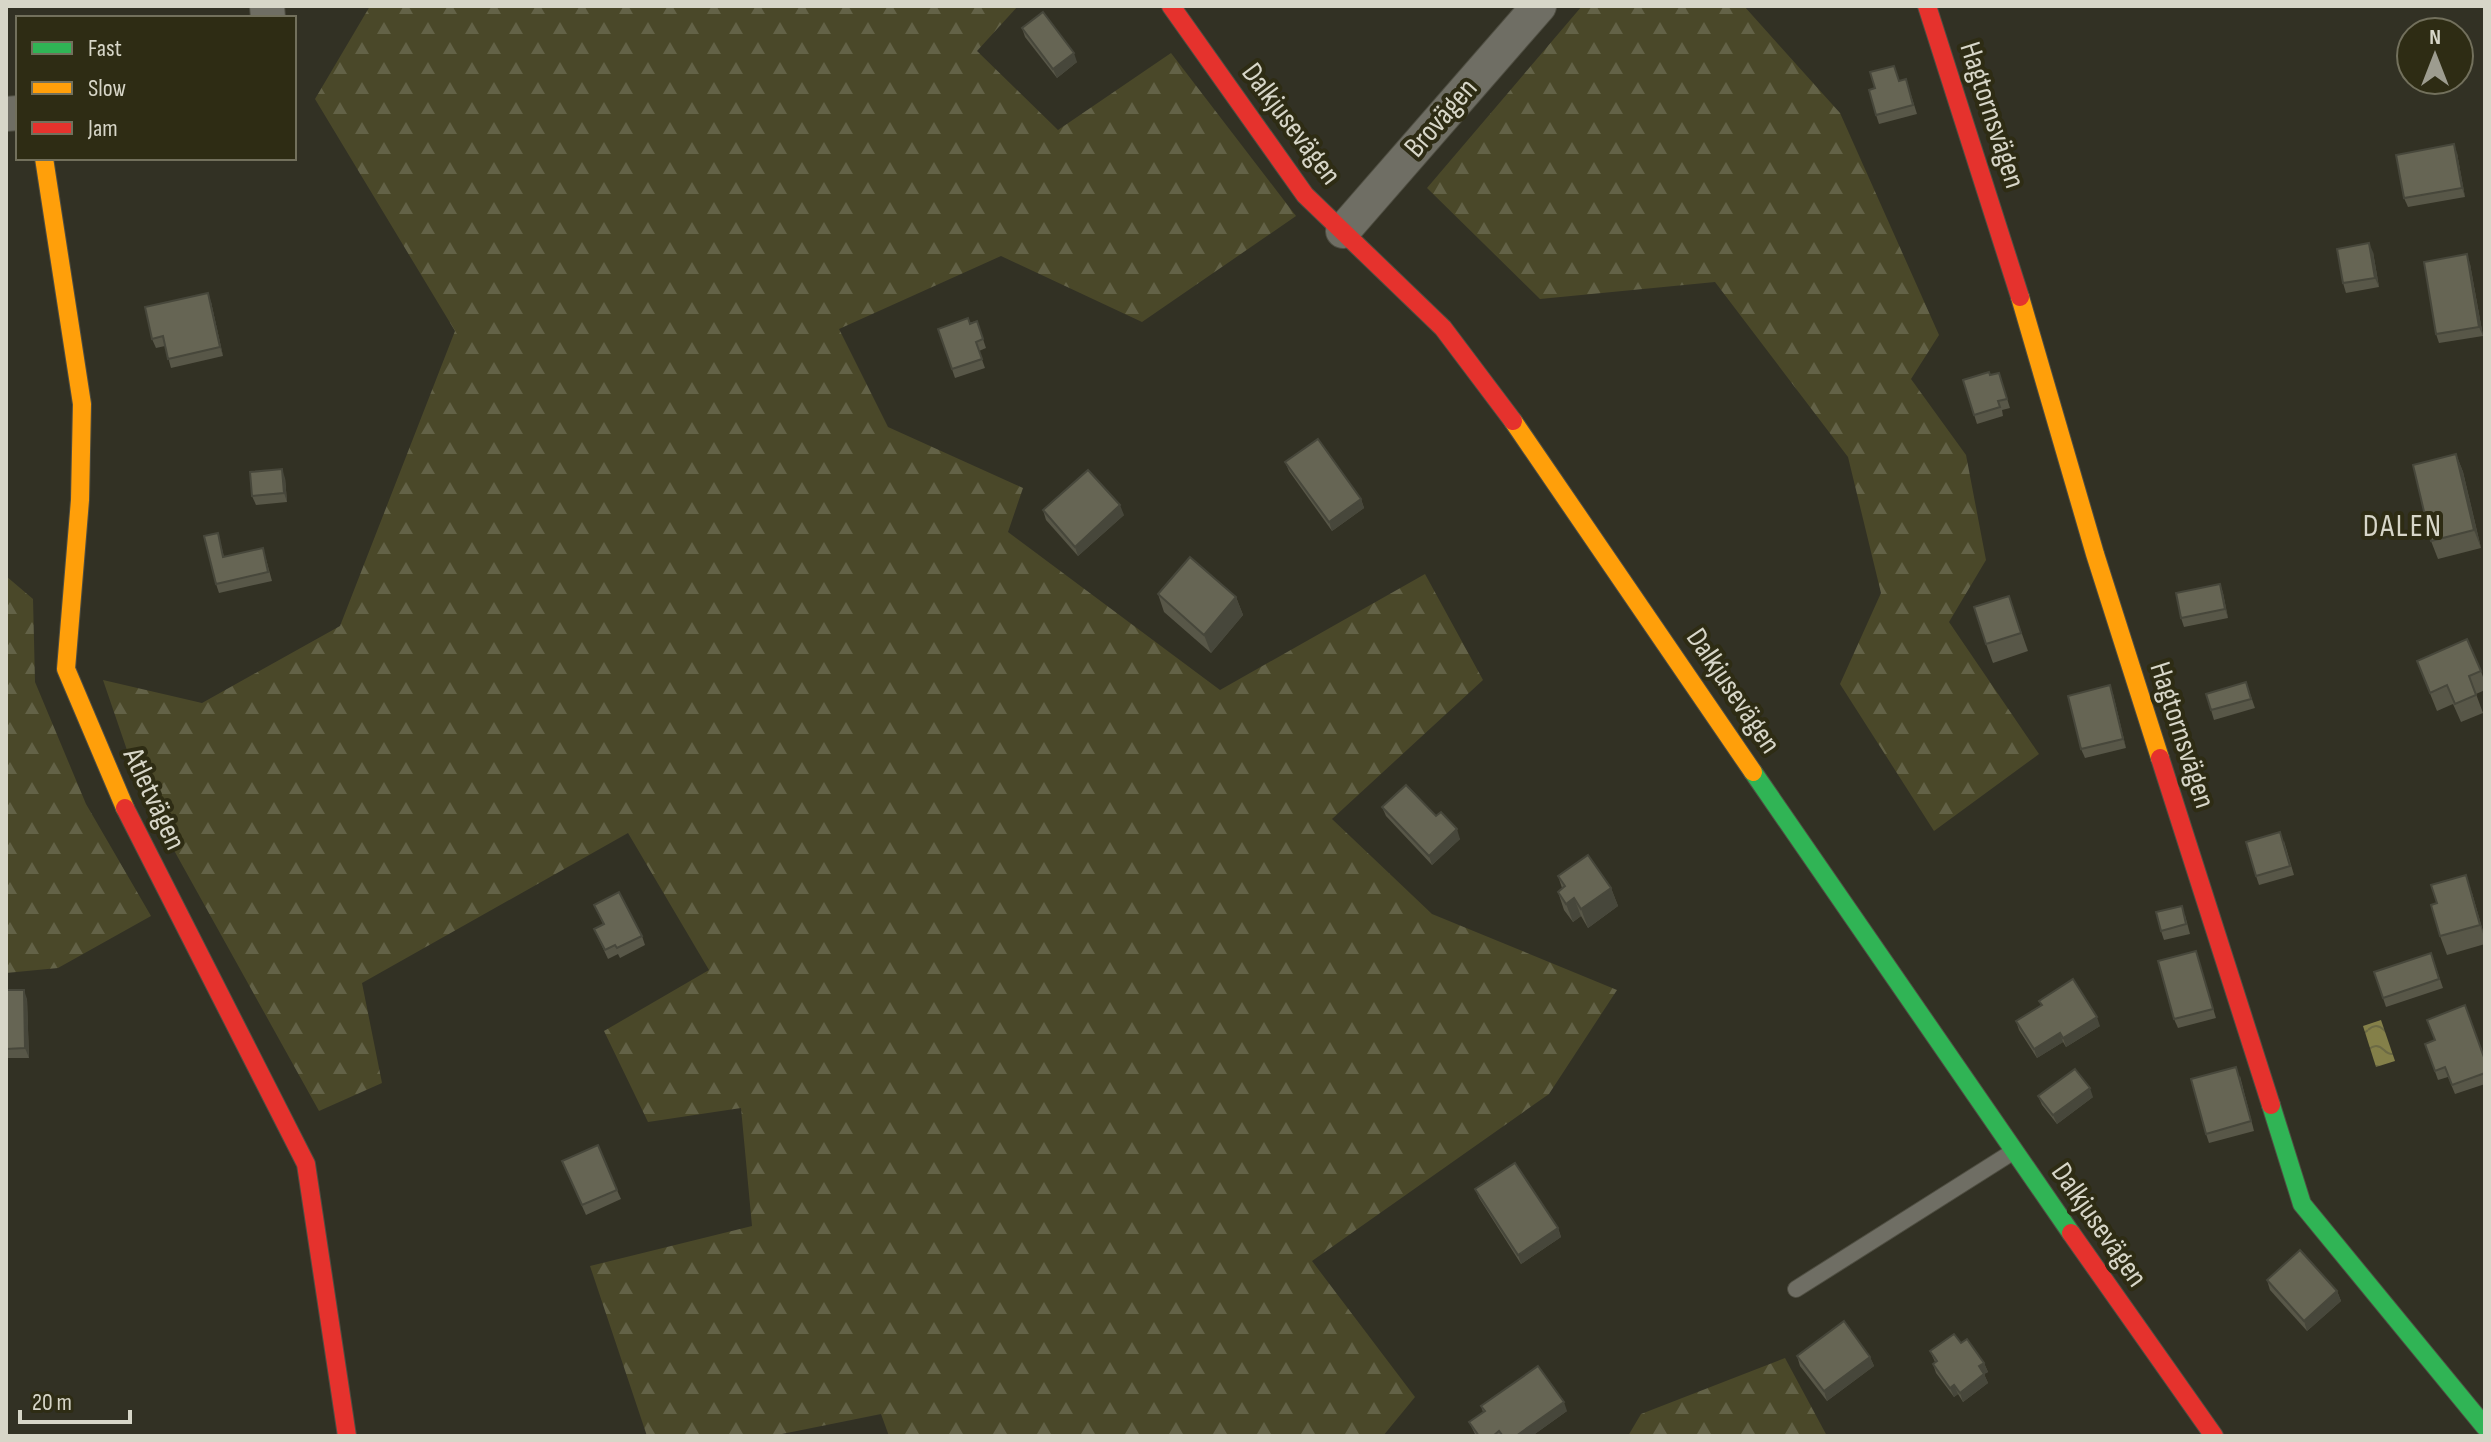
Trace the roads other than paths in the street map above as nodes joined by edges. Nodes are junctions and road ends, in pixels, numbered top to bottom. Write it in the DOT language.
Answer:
graph roads {
  1 [pos="1171,6"];
  2 [pos="1539,6"];
  3 [pos="1927,6"];
  4 [pos="44,160"];
  5 [pos="1343,231"];
  6 [pos="2013,1151"];
  7 [pos="1796,1289"];
  8 [pos="2485,1427"];
  9 [pos="347,1436"];
  10 [pos="2214,1436"];
  1 -- 5 [label="street, Dalkjusevägen"];
  2 -- 5 [label="street, Brovägen"];
  3 -- 8 [label="street, Hagtornsvägen"];
  4 -- 9 [label="street, Atletvägen"];
  5 -- 6 [label="street, Dalkjusevägen"];
  6 -- 7 [label="lane"];
  6 -- 10 [label="street, Dalkjusevägen"];
}
